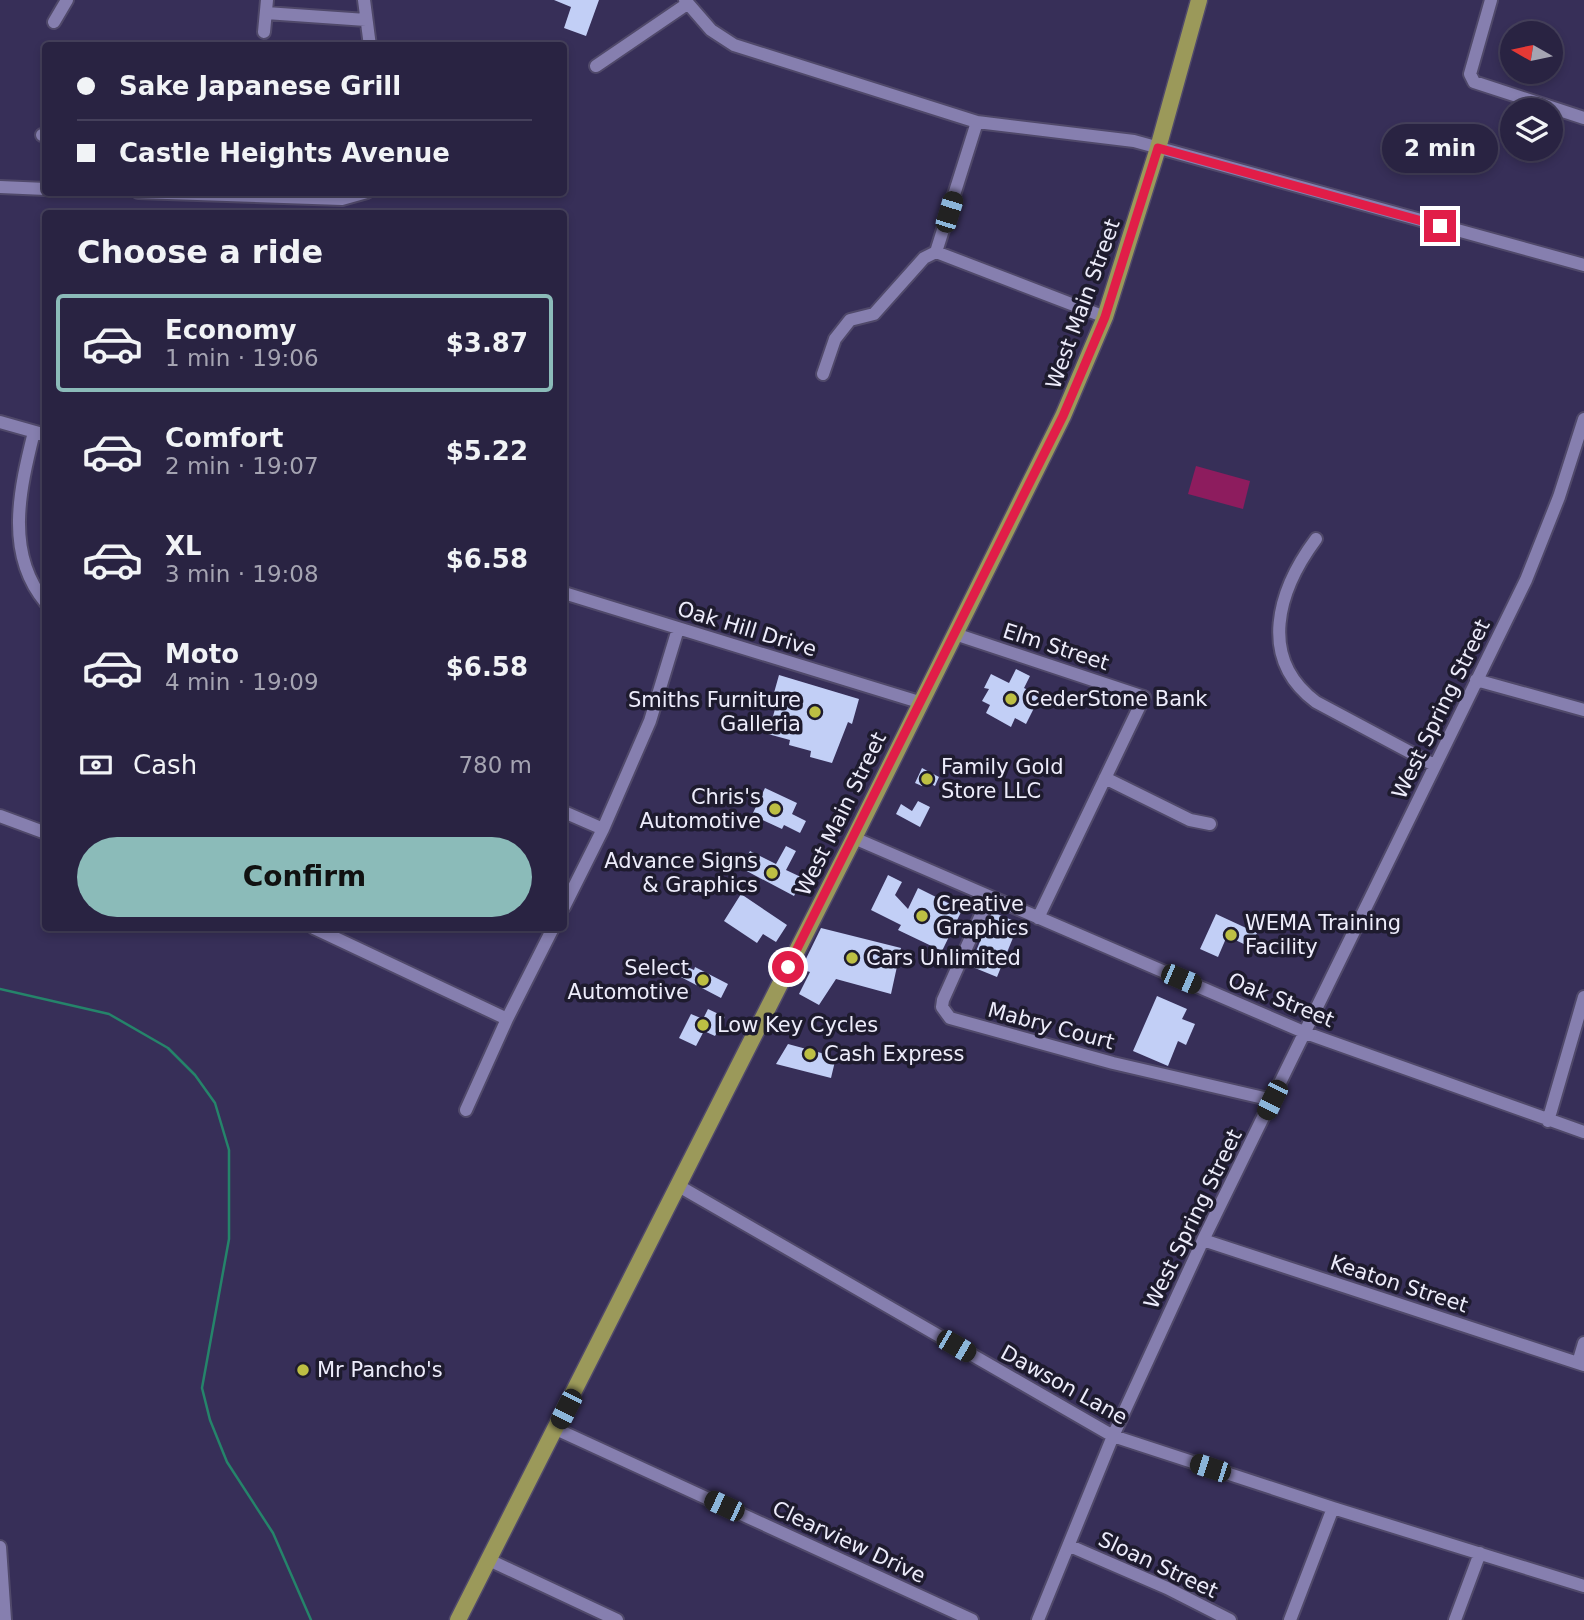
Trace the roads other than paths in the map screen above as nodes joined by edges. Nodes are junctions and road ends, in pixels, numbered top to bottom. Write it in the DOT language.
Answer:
graph roads {
  1 [pos="67,0"];
  2 [pos="364,0"];
  3 [pos="1199,0"];
  4 [pos="1491,0"];
  5 [pos="686,2"];
  6 [pos="267,6"];
  7 [pos="366,20"];
  8 [pos="54,22"];
  9 [pos="264,32"];
  10 [pos="369,42"];
  11 [pos="596,66"];
  12 [pos="1584,118"];
  13 [pos="977,122"];
  14 [pos="1158,148"];
  15 [pos="0,187"];
  16 [pos="42,189"];
  17 [pos="314,196"];
  18 [pos="353,196"];
  19 [pos="936,252"];
  20 [pos="1584,265"];
  21 [pos="1105,317"];
  22 [pos="823,374"];
  23 [pos="1584,419"];
  24 [pos="0,422"];
  25 [pos="40,433"];
  26 [pos="1315,539"];
  27 [pos="567,594"];
  28 [pos="42,597"];
  29 [pos="678,629"];
  30 [pos="955,634"];
  31 [pos="1476,680"];
  32 [pos="919,702"];
  33 [pos="1584,710"];
  34 [pos="1434,765"];
  35 [pos="1105,778"];
  36 [pos="567,813"];
  37 [pos="0,816"];
  38 [pos="1210,824"];
  39 [pos="603,829"];
  40 [pos="42,832"];
  41 [pos="854,838"];
  42 [pos="989,897"];
  43 [pos="567,901"];
  44 [pos="1038,918"];
  45 [pos="320,931"];
  46 [pos="551,931"];
  47 [pos="1584,997"];
  48 [pos="507,1019"];
  49 [pos="1306,1033"];
  50 [pos="1272,1100"];
  51 [pos="466,1110"];
  52 [pos="1548,1121"];
  53 [pos="1584,1132"];
  54 [pos="677,1185"];
  55 [pos="1203,1240"];
  56 [pos="1584,1343"];
  57 [pos="1581,1364"];
  58 [pos="556,1429"];
  59 [pos="1113,1436"];
  60 [pos="1333,1508"];
  61 [pos="1070,1546"];
  62 [pos="0,1547"];
  63 [pos="1480,1553"];
  64 [pos="489,1560"];
  65 [pos="1584,1586"];
  66 [pos="5,1620"];
  67 [pos="458,1620"];
  68 [pos="617,1620"];
  69 [pos="972,1620"];
  70 [pos="1038,1620"];
  71 [pos="1230,1620"];
  72 [pos="1290,1620"];
  73 [pos="1455,1620"];
  1 -- 8 [label="street"];
  2 -- 7 [label="street"];
  3 -- 14 [label="main road, West Main Street"];
  4 -- 12 [label="street"];
  5 -- 11 [label="street"];
  5 -- 13 [label="street"];
  6 -- 7 [label="street"];
  6 -- 9 [label="street"];
  7 -- 10 [label="street"];
  13 -- 14 [label="street"];
  13 -- 19 [label="street"];
  14 -- 20 [label="street"];
  14 -- 21 [label="main road, West Main Street"];
  15 -- 16 [label="street"];
  17 -- 18 [label="street"];
  19 -- 21 [label="street"];
  19 -- 22 [label="street"];
  21 -- 30 [label="main road, West Main Street"];
  23 -- 31 [label="street, West Spring Street"];
  24 -- 25 [label="street"];
  25 -- 28 [label="street"];
  26 -- 34 [label="street"];
  27 -- 29 [label="street, Oak Hill Drive"];
  29 -- 32 [label="street, Oak Hill Drive"];
  29 -- 39 [label="street"];
  30 -- 32 [label="main road, West Main Street"];
  30 -- 35 [label="street, Elm Street"];
  31 -- 33 [label="street"];
  31 -- 34 [label="street, West Spring Street"];
  32 -- 41 [label="main road, West Main Street"];
  34 -- 49 [label="street, West Spring Street"];
  35 -- 38 [label="street"];
  35 -- 44 [label="street"];
  36 -- 39 [label="street"];
  37 -- 40 [label="street"];
  39 -- 43 [label="street"];
  41 -- 42 [label="street, Oak Street"];
  41 -- 54 [label="main road, West Main Street"];
  42 -- 44 [label="street, Oak Street"];
  42 -- 50 [label="street, Mabry Court"];
  44 -- 49 [label="street, Oak Street"];
  45 -- 48 [label="street"];
  46 -- 48 [label="street"];
  47 -- 52 [label="street"];
  48 -- 51 [label="street"];
  49 -- 50 [label="street, West Spring Street"];
  49 -- 52 [label="street, Oak Street"];
  50 -- 55 [label="street, West Spring Street"];
  52 -- 53 [label="street, Oak Street"];
  54 -- 58 [label="main road, West Main Street"];
  54 -- 59 [label="street, Dawson Lane"];
  55 -- 57 [label="street, Keaton Street"];
  55 -- 59 [label="street, West Spring Street"];
  56 -- 57 [label="street"];
  58 -- 64 [label="main road, West Main Street"];
  58 -- 69 [label="street, Clearview Drive"];
  59 -- 60 [label="street, Dawson Lane"];
  59 -- 61 [label="street, West Spring Street"];
  60 -- 63 [label="street, Dawson Lane"];
  60 -- 72 [label="street"];
  61 -- 70 [label="street, West Spring Street"];
  61 -- 71 [label="street, Sloan Street"];
  62 -- 66 [label="street"];
  63 -- 65 [label="street, Dawson Lane"];
  63 -- 73 [label="street"];
  64 -- 67 [label="main road, West Main Street"];
  64 -- 68 [label="street"];
}
